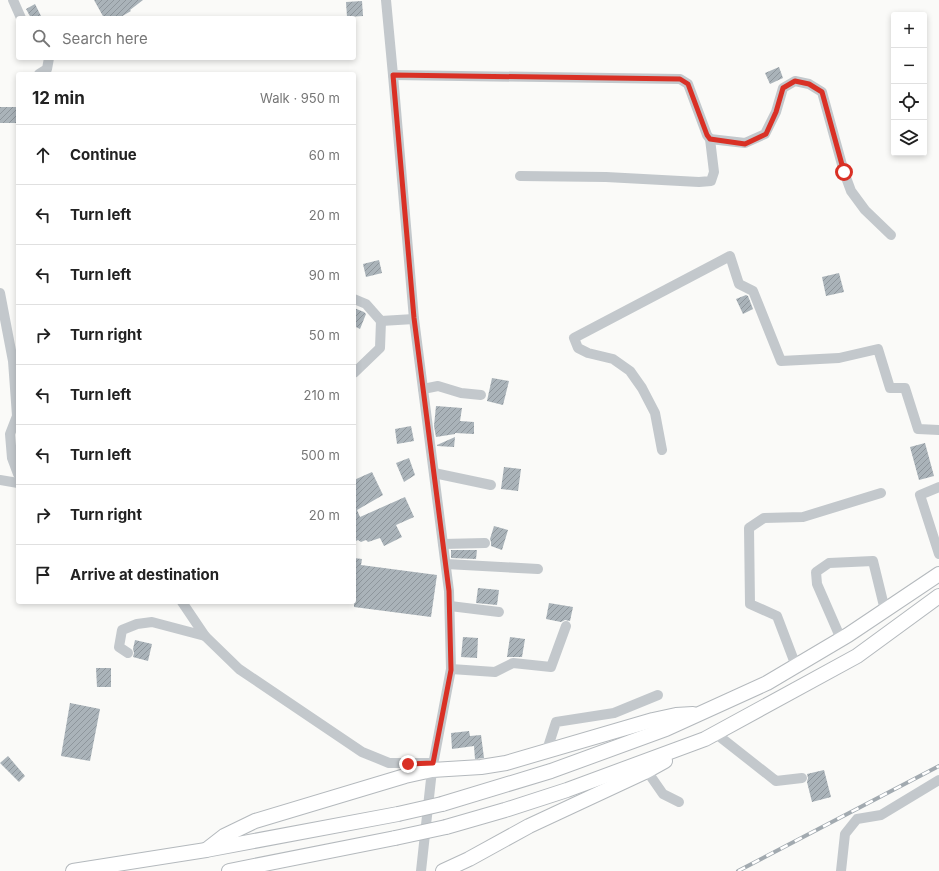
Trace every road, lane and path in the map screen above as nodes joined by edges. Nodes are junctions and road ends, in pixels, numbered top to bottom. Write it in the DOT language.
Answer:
graph roads {
  1 [pos="13,0"];
  2 [pos="386,0"];
  3 [pos="19,16"];
  4 [pos="49,60"];
  5 [pos="42,72"];
  6 [pos="393,75"];
  7 [pos="710,139"];
  8 [pos="520,176"];
  9 [pos="890,235"];
  10 [pos="0,292"];
  11 [pos="356,300"];
  12 [pos="414,318"];
  13 [pos="381,321"];
  14 [pos="356,371"];
  15 [pos="423,388"];
  16 [pos="481,395"];
  17 [pos="16,402"];
  18 [pos="16,419"];
  19 [pos="939,430"];
  20 [pos="662,450"];
  21 [pos="16,469"];
  22 [pos="434,473"];
  23 [pos="0,480"];
  24 [pos="16,483"];
  25 [pos="491,485"];
  26 [pos="939,487"];
  27 [pos="881,494"];
  28 [pos="485,543"];
  29 [pos="443,544"];
  30 [pos="939,554"];
  31 [pos="446,564"];
  32 [pos="538,569"];
  33 [pos="939,574"];
  34 [pos="939,596"];
  35 [pos="183,604"];
  36 [pos="450,606"];
  37 [pos="885,610"];
  38 [pos="499,612"];
  39 [pos="566,626"];
  40 [pos="205,636"];
  41 [pos="841,639"];
  42 [pos="128,652"];
  43 [pos="796,666"];
  44 [pos="451,670"];
  45 [pos="658,695"];
  46 [pos="699,714"];
  47 [pos="710,736"];
  48 [pos="547,750"];
  49 [pos="433,767"];
  50 [pos="647,771"];
  51 [pos="802,778"];
  52 [pos="939,780"];
  53 [pos="679,802"];
  54 [pos="206,850"];
  55 [pos="73,871"];
  56 [pos="229,871"];
  57 [pos="421,871"];
  58 [pos="443,871"];
  59 [pos="841,871"];
  1 -- 3 [label="street"];
  2 -- 6 [label="street"];
  4 -- 5 [label="street"];
  6 -- 7 [label="street"];
  6 -- 12 [label="street"];
  7 -- 8 [label="street"];
  7 -- 9 [label="street"];
  10 -- 17 [label="street"];
  11 -- 13 [label="street"];
  12 -- 13 [label="street"];
  12 -- 15 [label="street"];
  13 -- 14 [label="street"];
  15 -- 16 [label="street"];
  15 -- 22 [label="street"];
  18 -- 21 [label="street"];
  19 -- 20 [label="street"];
  22 -- 25 [label="street"];
  22 -- 29 [label="street"];
  23 -- 24 [label="street"];
  26 -- 30 [label="street"];
  27 -- 43 [label="street"];
  28 -- 29 [label="street"];
  29 -- 31 [label="street"];
  31 -- 32 [label="street"];
  31 -- 36 [label="street"];
  33 -- 37 [label="highway"];
  34 -- 47 [label="highway"];
  35 -- 40 [label="street"];
  36 -- 38 [label="street"];
  36 -- 44 [label="street"];
  37 -- 41 [label="highway"];
  37 -- 41 [label="street"];
  39 -- 44 [label="street"];
  40 -- 42 [label="street"];
  40 -- 49 [label="street"];
  41 -- 43 [label="highway"];
  43 -- 46 [label="highway"];
  44 -- 49 [label="street"];
  45 -- 48 [label="street"];
  46 -- 48 [label="highway"];
  46 -- 54 [label="highway, bridge"];
  47 -- 50 [label="highway"];
  47 -- 51 [label="street"];
  47 -- 56 [label="highway, bridge"];
  48 -- 49 [label="highway"];
  49 -- 54 [label="highway"];
  49 -- 57 [label="street"];
  50 -- 53 [label="street"];
  50 -- 58 [label="highway"];
  52 -- 59 [label="street"];
  54 -- 55 [label="highway"];
}
